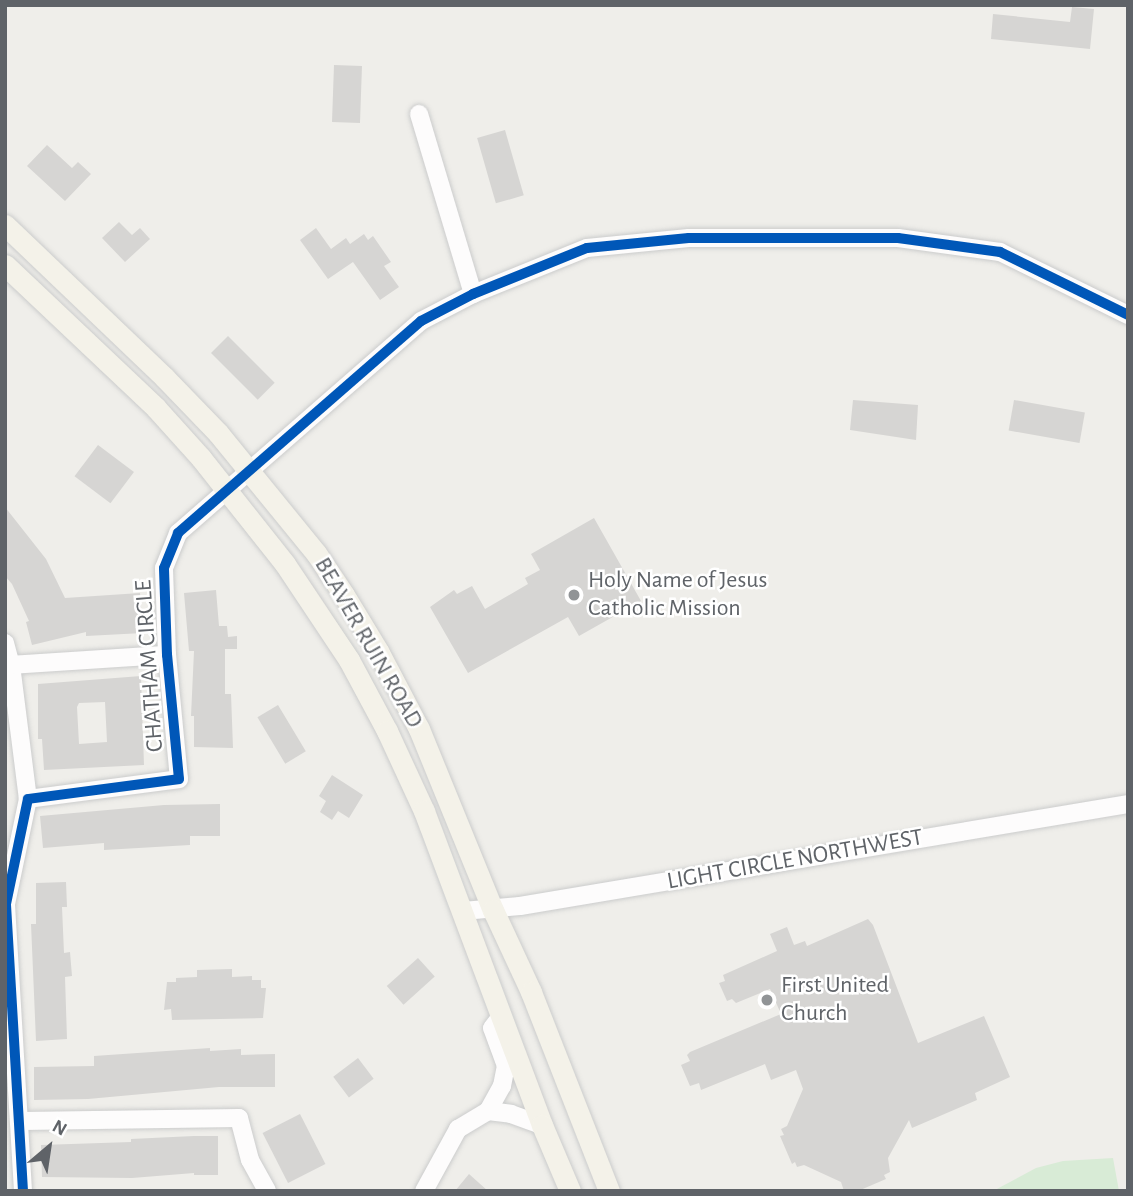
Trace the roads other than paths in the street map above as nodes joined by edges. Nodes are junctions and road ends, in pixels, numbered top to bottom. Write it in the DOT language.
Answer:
graph roads {
  1 [pos="419,114"];
  2 [pos="5,225"];
  3 [pos="5,265"];
  4 [pos="473,294"];
  5 [pos="1128,315"];
  6 [pos="251,471"];
  7 [pos="228,490"];
  8 [pos="5,643"];
  9 [pos="167,655"];
  10 [pos="11,665"];
  11 [pos="28,799"];
  12 [pos="1128,804"];
  13 [pos="494,910"];
  14 [pos="463,911"];
  15 [pos="502,1015"];
  16 [pos="488,1111"];
  17 [pos="22,1122"];
  18 [pos="542,1125"];
  19 [pos="23,1191"];
  20 [pos="267,1191"];
  21 [pos="424,1191"];
  22 [pos="570,1191"];
  23 [pos="609,1191"];
  1 -- 4 [label="street"];
  2 -- 6 [label="main road, BEAVER RUIN ROAD"];
  3 -- 7 [label="main road, BEAVER RUIN ROAD"];
  4 -- 5 [label="street"];
  4 -- 6 [label="street"];
  6 -- 7 [label="street, CHATHAM CIRCLE"];
  6 -- 13 [label="main road, BEAVER RUIN ROAD"];
  7 -- 9 [label="street, CHATHAM CIRCLE"];
  7 -- 14 [label="main road, BEAVER RUIN ROAD"];
  8 -- 10 [label="street"];
  9 -- 10 [label="street, CHATHAM CIRCLE"];
  9 -- 11 [label="street, CHATHAM CIRCLE"];
  10 -- 11 [label="street"];
  11 -- 17 [label="street"];
  12 -- 13 [label="street, LIGHT CIRCLE NORTHWEST"];
  13 -- 14 [label="street, LIGHT CIRCLE NORTHWEST"];
  13 -- 23 [label="main road, BEAVER RUIN ROAD"];
  14 -- 15 [label="main road, BEAVER RUIN ROAD"];
  15 -- 16 [label="street"];
  15 -- 18 [label="main road, BEAVER RUIN ROAD"];
  16 -- 18 [label="street"];
  16 -- 21 [label="street"];
  17 -- 19 [label="street"];
  17 -- 20 [label="street"];
  18 -- 22 [label="main road, BEAVER RUIN ROAD"];
}
